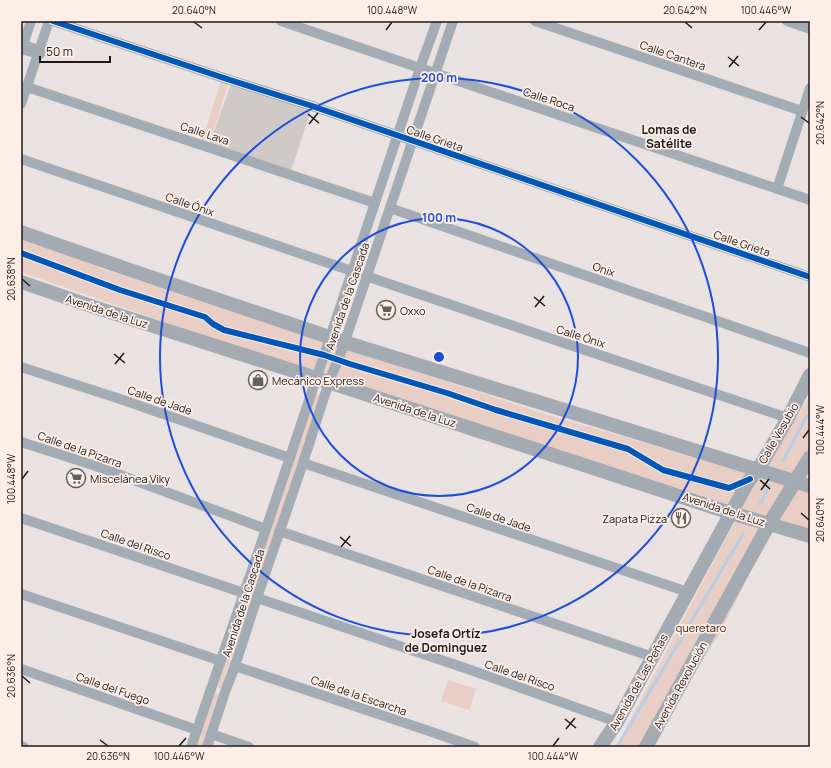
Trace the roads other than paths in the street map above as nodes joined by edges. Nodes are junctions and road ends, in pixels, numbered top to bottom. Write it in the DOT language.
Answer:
graph roads {
  1 [pos="31,21"];
  2 [pos="50,21"];
  3 [pos="53,21"];
  4 [pos="281,21"];
  5 [pos="436,21"];
  6 [pos="453,21"];
  7 [pos="536,21"];
  8 [pos="787,21"];
  9 [pos="810,29"];
  10 [pos="22,49"];
  11 [pos="39,52"];
  12 [pos="420,68"];
  13 [pos="435,74"];
  14 [pos="27,86"];
  15 [pos="810,88"];
  16 [pos="21,104"];
  17 [pos="802,111"];
  18 [pos="397,136"];
  19 [pos="412,141"];
  20 [pos="21,159"];
  21 [pos="777,189"];
  22 [pos="810,200"];
  23 [pos="375,203"];
  24 [pos="390,208"];
  25 [pos="21,232"];
  26 [pos="352,271"];
  27 [pos="366,276"];
  28 [pos="810,277"];
  29 [pos="21,282"];
  30 [pos="329,340"];
  31 [pos="342,350"];
  32 [pos="810,353"];
  33 [pos="21,367"];
  34 [pos="810,375"];
  35 [pos="323,380"];
  36 [pos="788,418"];
  37 [pos="21,442"];
  38 [pos="810,457"];
  39 [pos="290,458"];
  40 [pos="303,463"];
  41 [pos="757,470"];
  42 [pos="793,485"];
  43 [pos="810,486"];
  44 [pos="733,508"];
  45 [pos="21,518"];
  46 [pos="772,519"];
  47 [pos="266,529"];
  48 [pos="279,532"];
  49 [pos="810,536"];
  50 [pos="688,592"];
  51 [pos="244,593"];
  52 [pos="21,594"];
  53 [pos="257,598"];
  54 [pos="653,657"];
  55 [pos="221,661"];
  56 [pos="235,666"];
  57 [pos="21,669"];
  58 [pos="212,688"];
  59 [pos="225,692"];
  60 [pos="616,722"];
  61 [pos="197,730"];
  62 [pos="211,734"];
  63 [pos="21,746"];
  64 [pos="24,747"];
  65 [pos="191,747"];
  66 [pos="207,747"];
  67 [pos="249,747"];
  68 [pos="474,747"];
  69 [pos="600,747"];
  70 [pos="646,747"];
  1 -- 10 [label="street"];
  2 -- 11 [label="street"];
  3 -- 18 [label="street, Calle Grieta"];
  4 -- 12 [label="street, Calle Roca"];
  5 -- 12 [label="street, Avenida de la Cascada"];
  6 -- 13 [label="street, Avenida de la Cascada"];
  7 -- 17 [label="street, Calle Cantera"];
  8 -- 9 [label="street"];
  10 -- 11 [label="main road"];
  11 -- 14 [label="street"];
  12 -- 13 [label="street, Calle Roca"];
  12 -- 18 [label="street, Avenida de la Cascada"];
  13 -- 19 [label="street, Avenida de la Cascada"];
  13 -- 21 [label="street, Calle Roca"];
  14 -- 16 [label="street"];
  14 -- 23 [label="street, Calle Lava"];
  15 -- 17 [label="street"];
  17 -- 21 [label="street"];
  18 -- 19 [label="street, Calle Grieta"];
  18 -- 23 [label="street, Avenida de la Cascada"];
  19 -- 24 [label="street, Avenida de la Cascada"];
  19 -- 28 [label="street, Calle Grieta"];
  20 -- 26 [label="street, Calle Ónix"];
  21 -- 22 [label="street, Calle Roca"];
  23 -- 26 [label="street, Avenida de la Cascada"];
  24 -- 27 [label="street, Avenida de la Cascada"];
  24 -- 32 [label="street, Onix"];
  25 -- 30 [label="main road"];
  26 -- 30 [label="street, Avenida de la Cascada"];
  27 -- 31 [label="street, Avenida de la Cascada"];
  27 -- 36 [label="street, Calle Ónix"];
  29 -- 35 [label="main road, Avenida de la Luz"];
  30 -- 31 [label="main road"];
  30 -- 35 [label="street, Avenida de la Cascada"];
  31 -- 35 [label="street, Avenida de la Cascada"];
  31 -- 41 [label="main road"];
  33 -- 39 [label="street, Calle de Jade"];
  34 -- 36 [label="main road, Calle Vesubio"];
  35 -- 39 [label="street, Avenida de la Cascada"];
  35 -- 40 [label="street, Avenida de la Cascada"];
  35 -- 44 [label="main road, Avenida de la Luz"];
  36 -- 41 [label="main road, Calle Vesubio"];
  37 -- 47 [label="street, Calle de la Pizarra"];
  38 -- 42 [label="main road, Avenida Revolución"];
  39 -- 47 [label="street, Avenida de la Cascada"];
  40 -- 48 [label="street, Avenida de la Cascada"];
  40 -- 50 [label="street, Calle de Jade"];
  41 -- 42 [label="main road"];
  41 -- 44 [label="main road, Avenida de Las Peñas"];
  42 -- 43 [label="main road"];
  42 -- 46 [label="main road, Avenida Revolución"];
  44 -- 46 [label="main road, Avenida de la Luz"];
  44 -- 50 [label="main road, Avenida de Las Peñas"];
  45 -- 51 [label="street, Calle del Risco"];
  46 -- 49 [label="main road, Avenida de la Luz"];
  46 -- 70 [label="main road, Avenida Revolución"];
  47 -- 51 [label="street, Avenida de la Cascada"];
  48 -- 53 [label="street, Avenida de la Cascada"];
  48 -- 54 [label="street, Calle de la Pizarra"];
  50 -- 54 [label="main road, Avenida de Las Peñas"];
  51 -- 55 [label="street, Avenida de la Cascada"];
  52 -- 55 [label="street"];
  53 -- 56 [label="street, Avenida de la Cascada"];
  53 -- 60 [label="street, Calle del Risco"];
  54 -- 60 [label="main road, Avenida de Las Peñas"];
  55 -- 58 [label="street, Avenida de la Cascada"];
  56 -- 59 [label="street, Avenida de la Cascada"];
  56 -- 68 [label="street, Calle de la Escarcha"];
  57 -- 61 [label="street, Calle del Fuego"];
  58 -- 59 [label="street"];
  58 -- 61 [label="street, Avenida de la Cascada"];
  59 -- 62 [label="street, Avenida de la Cascada"];
  60 -- 69 [label="main road, Avenida de Las Peñas"];
  61 -- 65 [label="street, Avenida de la Cascada"];
  62 -- 66 [label="street, Avenida de la Cascada"];
  62 -- 67 [label="street"];
  63 -- 64 [label="street"];
}
